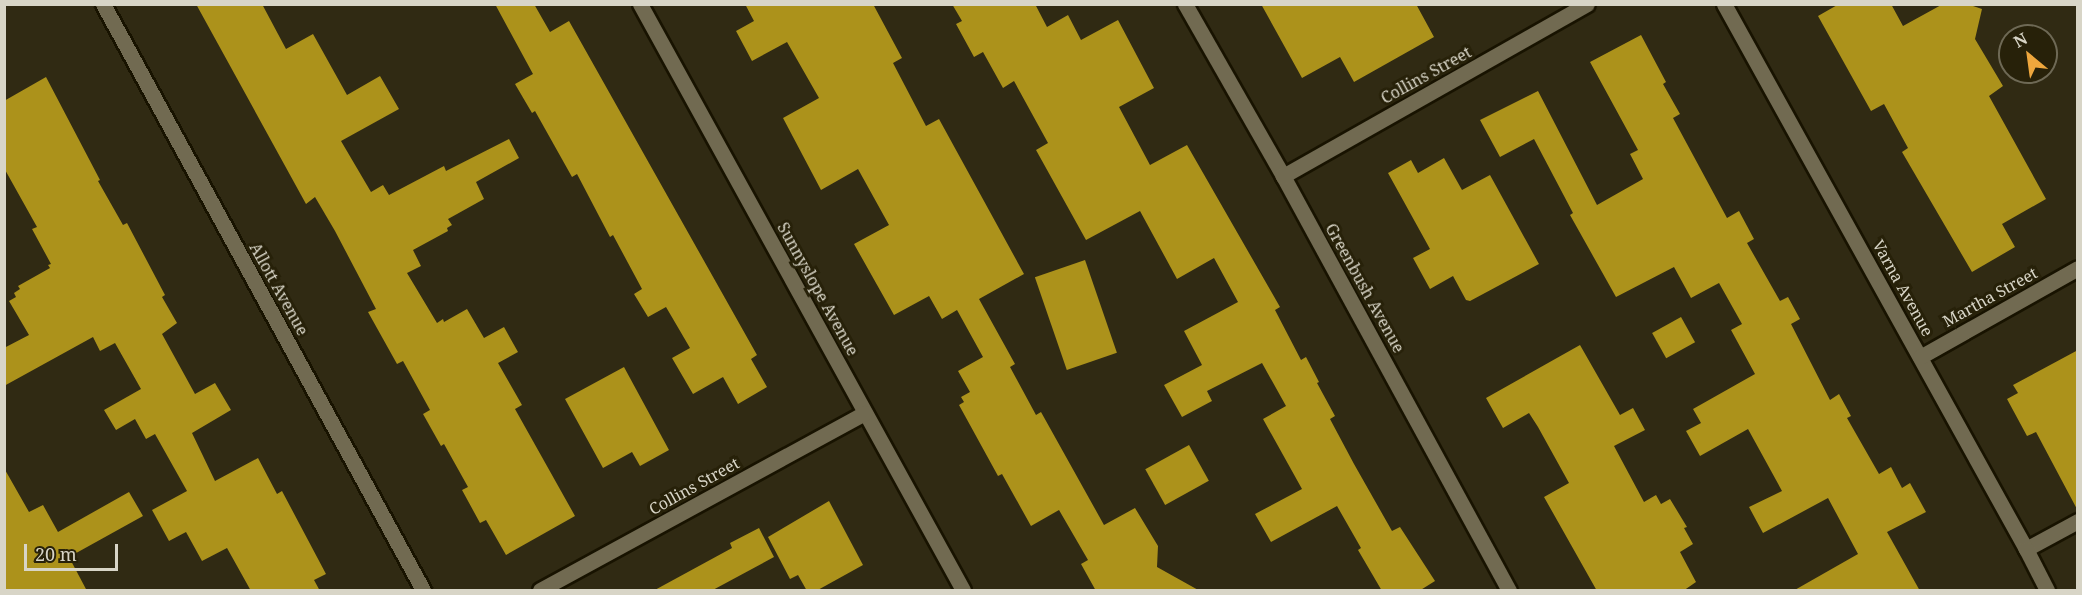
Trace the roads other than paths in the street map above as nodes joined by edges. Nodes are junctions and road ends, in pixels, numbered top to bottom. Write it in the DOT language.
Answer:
graph roads {
  1 [pos="103,4"];
  2 [pos="640,4"];
  3 [pos="1185,4"];
  4 [pos="1587,4"];
  5 [pos="1724,4"];
  6 [pos="1283,176"];
  7 [pos="2078,268"];
  8 [pos="1920,357"];
  9 [pos="866,413"];
  10 [pos="2078,521"];
  11 [pos="2026,549"];
  12 [pos="423,591"];
  13 [pos="540,591"];
  14 [pos="963,591"];
  15 [pos="1509,591"];
  16 [pos="2047,591"];
  1 -- 12 [label="street, Allott Avenue"];
  2 -- 9 [label="street, Sunnyslope Avenue"];
  3 -- 6 [label="street, Greenbush Avenue"];
  4 -- 6 [label="street, Collins Street"];
  5 -- 8 [label="street, Varna Avenue"];
  6 -- 15 [label="street, Greenbush Avenue"];
  7 -- 8 [label="street, Martha Street"];
  8 -- 11 [label="street, Varna Avenue"];
  9 -- 13 [label="street, Collins Street"];
  9 -- 14 [label="street, Sunnyslope Avenue"];
  10 -- 11 [label="street"];
  11 -- 16 [label="street, Varna Avenue"];
}
